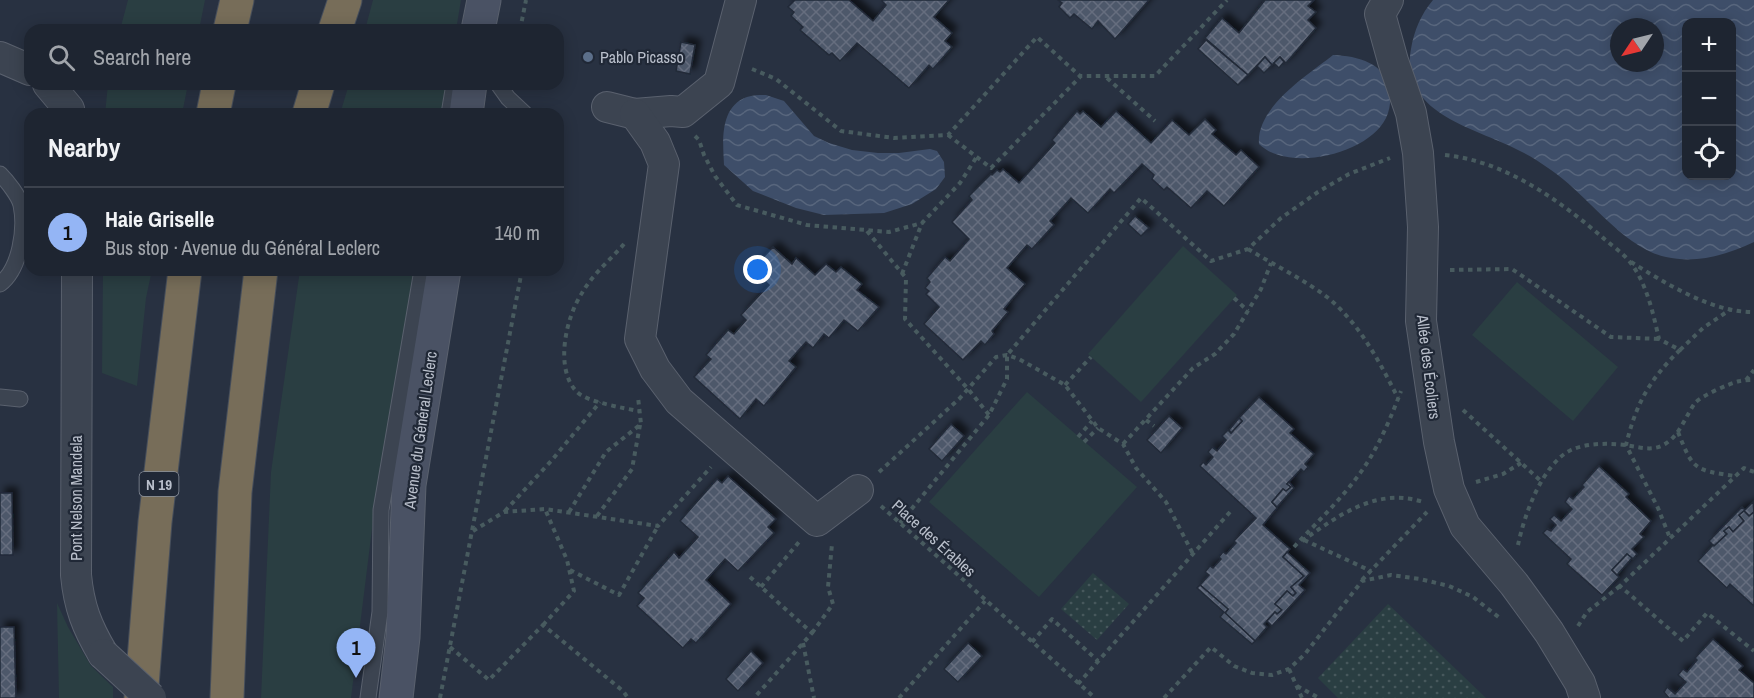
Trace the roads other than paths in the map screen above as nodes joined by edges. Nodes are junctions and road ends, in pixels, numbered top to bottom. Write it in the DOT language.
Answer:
graph roads {
  1 [pos="237,0"];
  2 [pos="324,0"];
  3 [pos="345,0"];
  4 [pos="741,0"];
  5 [pos="1388,0"];
  6 [pos="231,24"];
  7 [pos="318,24"];
  8 [pos="337,24"];
  9 [pos="0,57"];
  10 [pos="24,67"];
  11 [pos="53,90"];
  12 [pos="218,90"];
  13 [pos="303,90"];
  14 [pos="316,90"];
  15 [pos="453,90"];
  16 [pos="469,90"];
  17 [pos="502,90"];
  18 [pos="68,108"];
  19 [pos="214,108"];
  20 [pos="298,108"];
  21 [pos="311,108"];
  22 [pos="450,108"];
  23 [pos="467,108"];
  24 [pos="519,108"];
  25 [pos="0,174"];
  26 [pos="77,276"];
  27 [pos="184,276"];
  28 [pos="260,276"];
  29 [pos="421,276"];
  30 [pos="443,276"];
  31 [pos="0,284"];
  32 [pos="0,397"];
  33 [pos="20,399"];
  34 [pos="858,490"];
  35 [pos="141,698"];
  36 [pos="151,698"];
  37 [pos="227,698"];
  38 [pos="368,698"];
  39 [pos="396,698"];
  40 [pos="1586,698"];
  1 -- 6 [label="highway"];
  2 -- 7 [label="highway"];
  3 -- 8 [label="highway"];
  4 -- 34 [label="street"];
  5 -- 40 [label="street, Allée des Écoliers"];
  9 -- 10 [label="street"];
  11 -- 18 [label="street"];
  12 -- 19 [label="highway"];
  13 -- 20 [label="highway"];
  14 -- 21 [label="highway"];
  15 -- 22 [label="lane"];
  16 -- 23 [label="street"];
  17 -- 24 [label="lane"];
  25 -- 31 [label="lane"];
  26 -- 36 [label="street, Pont Nelson Mandela, bridge"];
  27 -- 35 [label="highway, N 19"];
  28 -- 37 [label="highway"];
  29 -- 38 [label="lane"];
  30 -- 39 [label="street, Avenue du Général Leclerc"];
  32 -- 33 [label="lane"];
}
